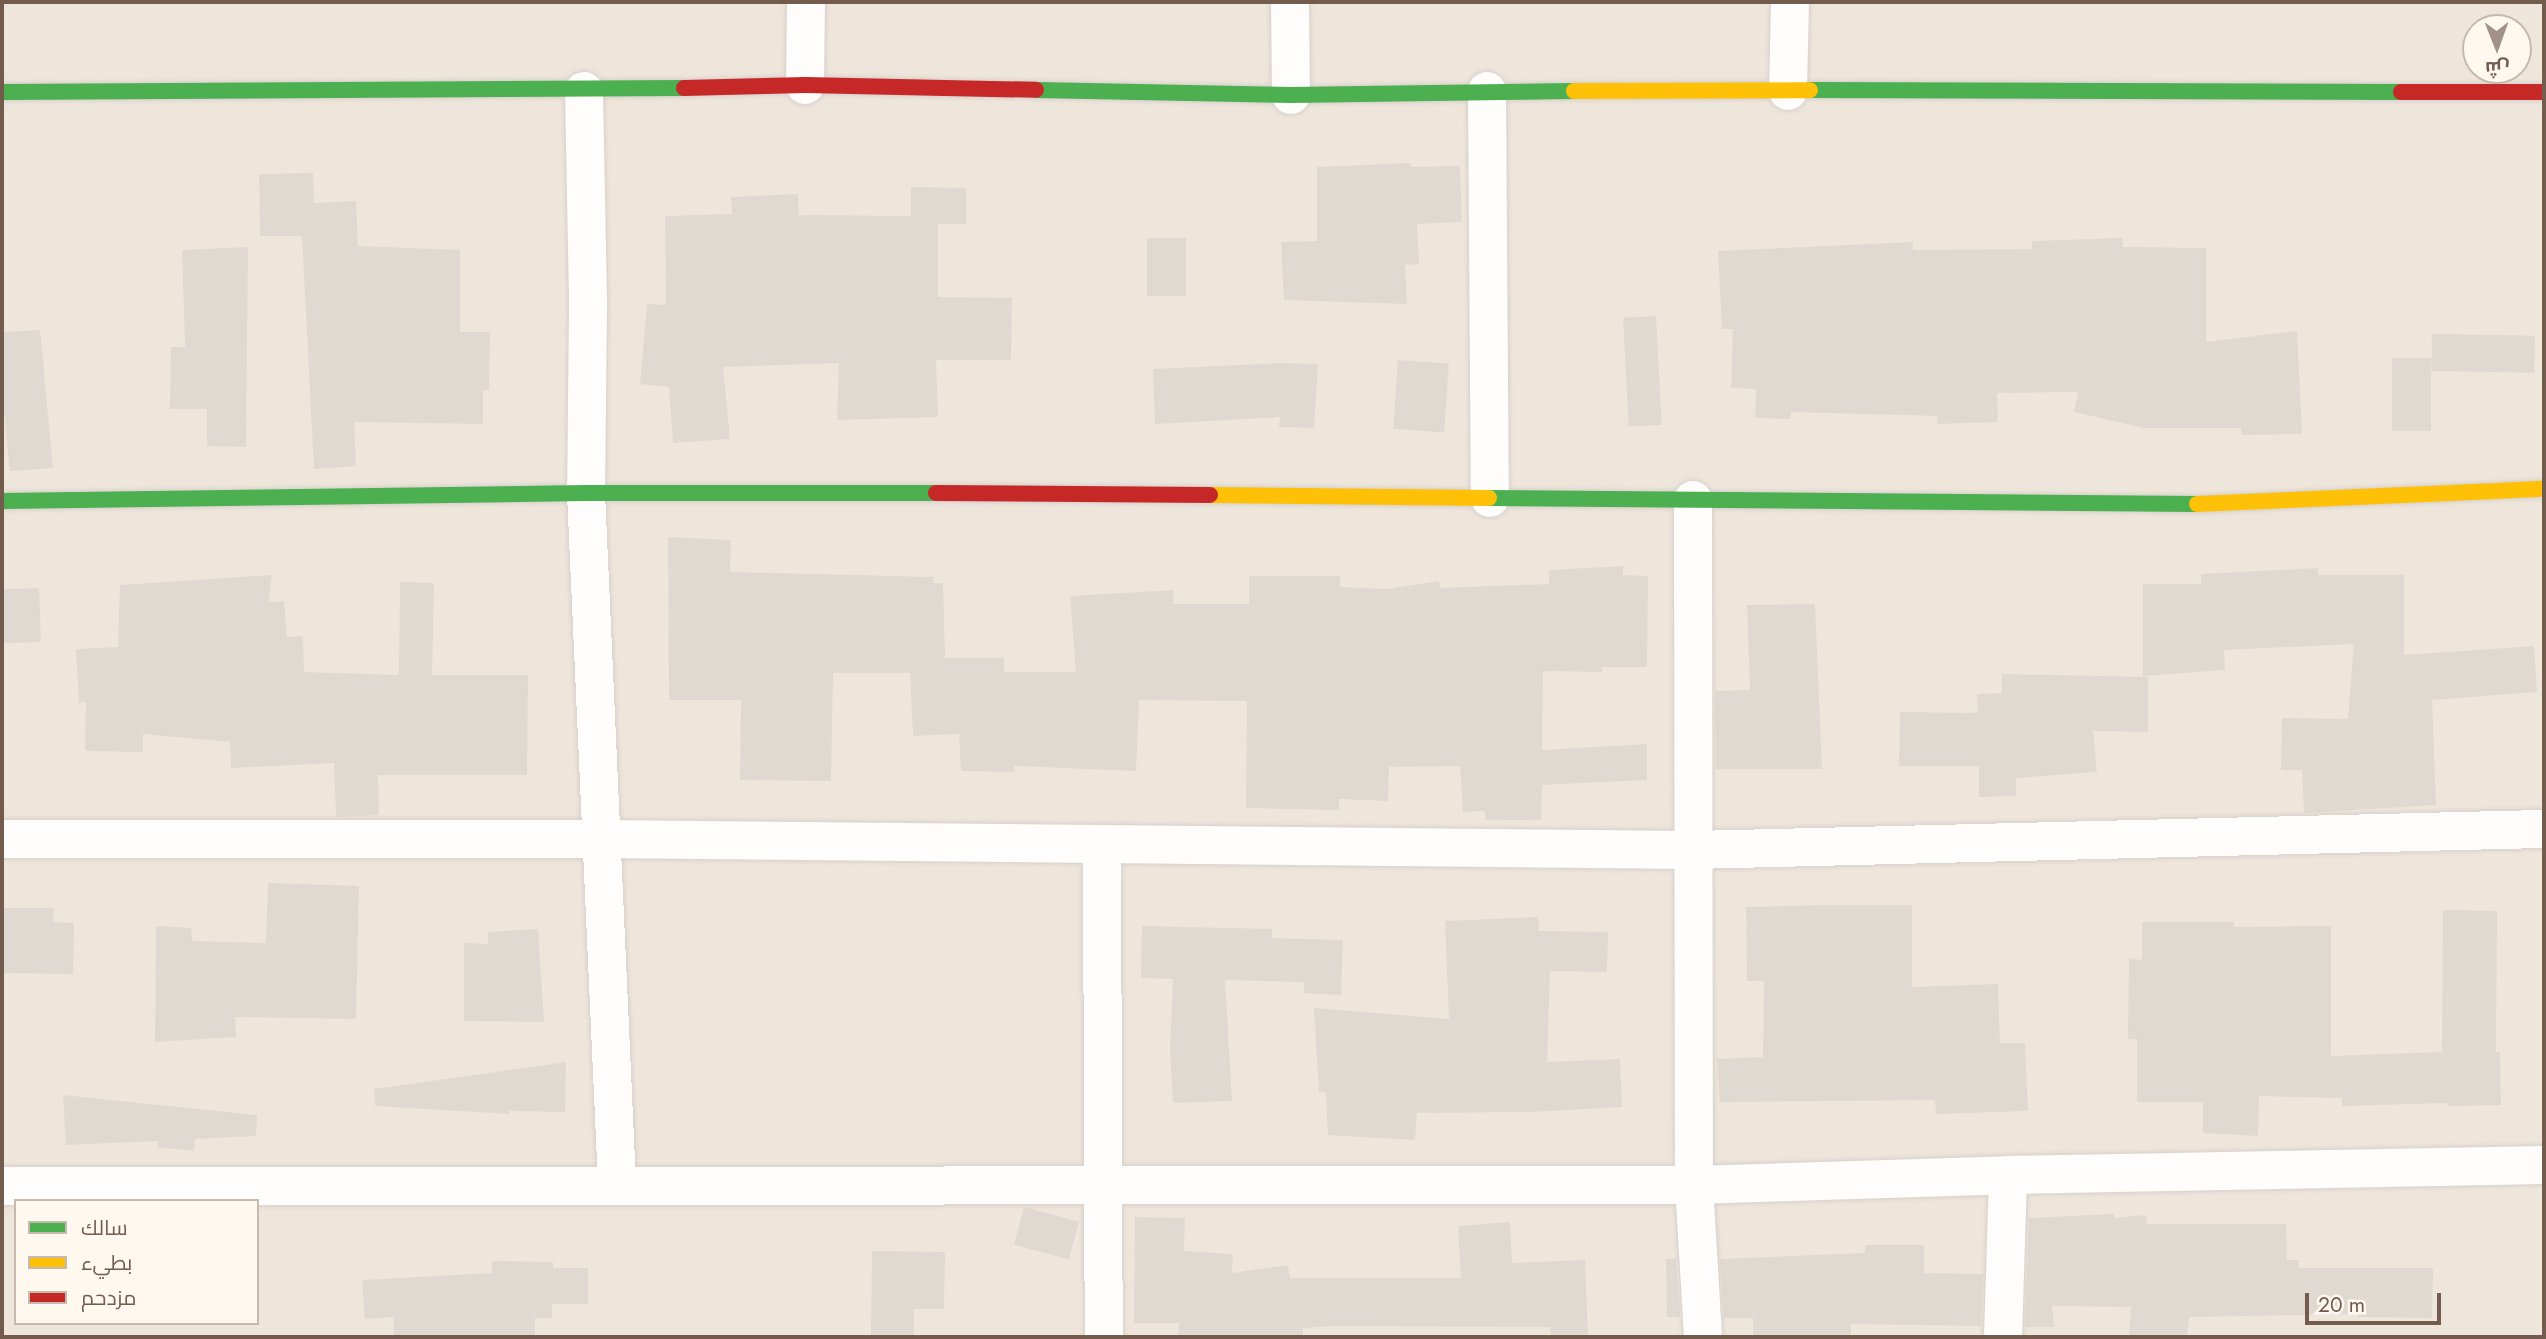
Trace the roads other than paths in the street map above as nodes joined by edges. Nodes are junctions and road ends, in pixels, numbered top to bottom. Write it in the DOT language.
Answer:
graph roads {
  1 [pos="806,2"];
  2 [pos="1290,2"];
  3 [pos="1790,2"];
  4 [pos="805,85"];
  5 [pos="584,90"];
  6 [pos="1487,91"];
  7 [pos="1788,91"];
  8 [pos="2,92"];
  9 [pos="2544,92"];
  10 [pos="1291,95"];
  11 [pos="2544,489"];
  12 [pos="586,493"];
  13 [pos="1490,498"];
  14 [pos="1693,500"];
  15 [pos="2,501"];
  16 [pos="2544,829"];
  17 [pos="2,839"];
  18 [pos="601,839"];
  19 [pos="1102,846"];
  20 [pos="1693,850"];
  21 [pos="2544,1165"];
  22 [pos="2008,1175"];
  23 [pos="617,1184"];
  24 [pos="1103,1184"];
  25 [pos="1694,1185"];
  26 [pos="2,1186"];
  27 [pos="1104,1337"];
  28 [pos="1703,1337"];
  29 [pos="2003,1337"];
  1 -- 4 [label="street"];
  2 -- 10 [label="street"];
  3 -- 7 [label="street"];
  4 -- 5 [label="street"];
  4 -- 10 [label="street"];
  5 -- 8 [label="street"];
  5 -- 12 [label="street"];
  6 -- 7 [label="street"];
  6 -- 10 [label="street"];
  6 -- 13 [label="street"];
  7 -- 9 [label="street"];
  11 -- 14 [label="street"];
  12 -- 13 [label="street"];
  12 -- 15 [label="street"];
  12 -- 18 [label="street"];
  13 -- 14 [label="street"];
  14 -- 20 [label="street"];
  16 -- 20 [label="street"];
  17 -- 18 [label="street"];
  18 -- 19 [label="street"];
  18 -- 23 [label="street"];
  19 -- 20 [label="street"];
  19 -- 24 [label="street"];
  20 -- 25 [label="street"];
  21 -- 22 [label="street"];
  22 -- 25 [label="street"];
  22 -- 29 [label="street"];
  23 -- 24 [label="street"];
  23 -- 26 [label="street"];
  24 -- 25 [label="street"];
  24 -- 27 [label="street"];
  25 -- 28 [label="street"];
}
